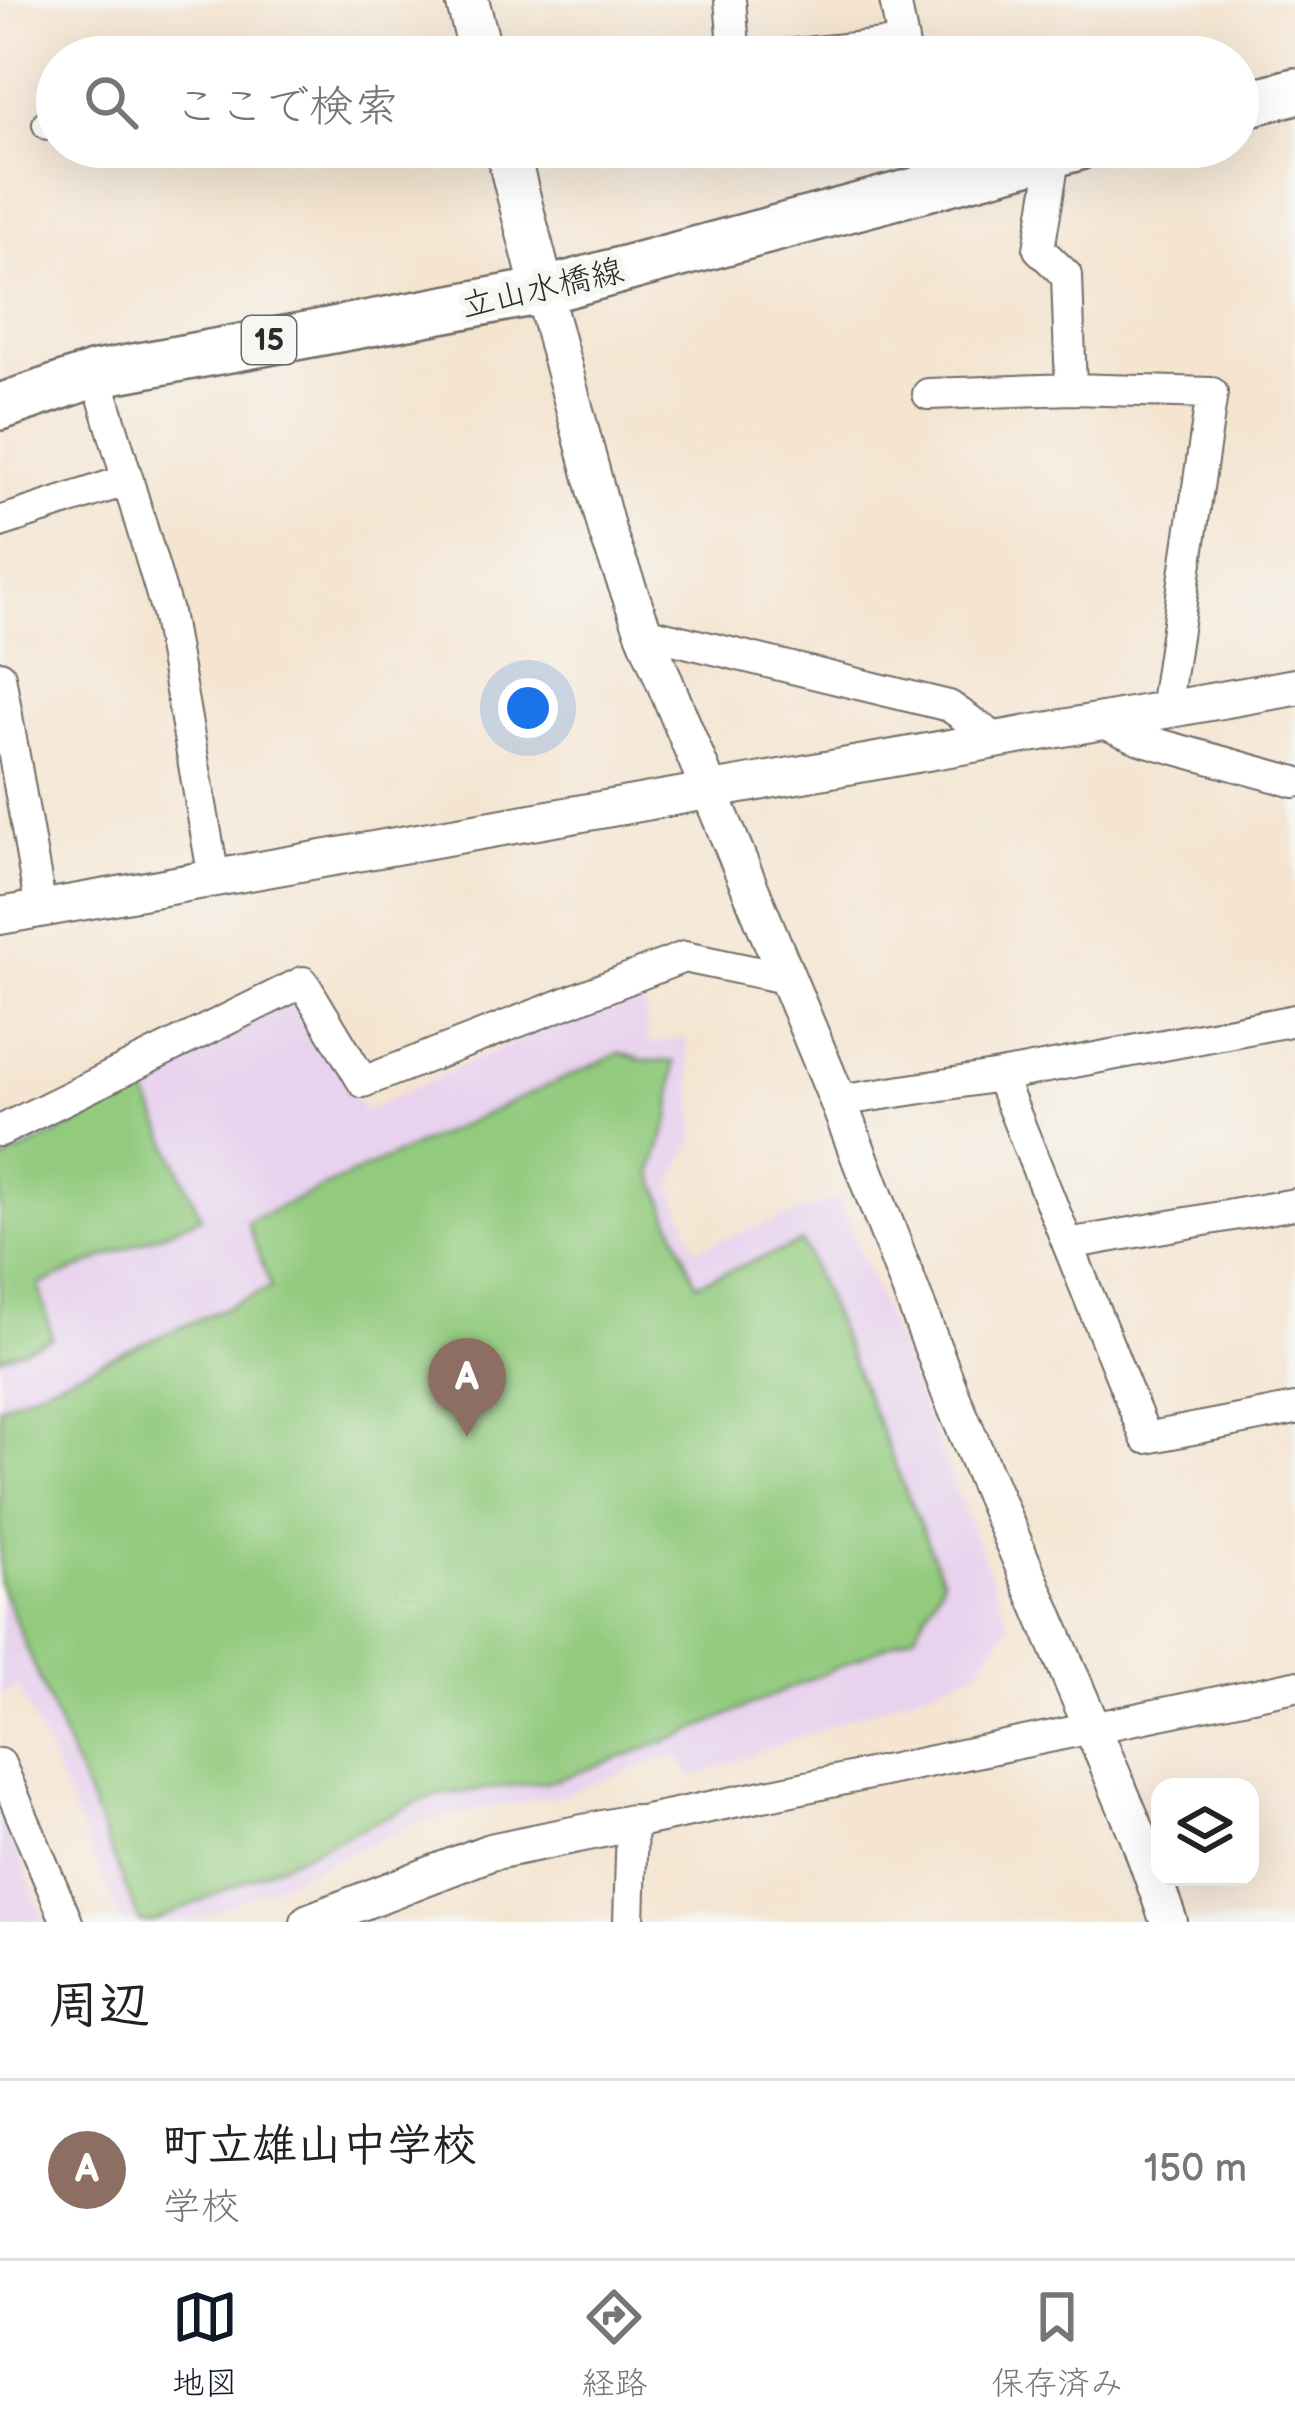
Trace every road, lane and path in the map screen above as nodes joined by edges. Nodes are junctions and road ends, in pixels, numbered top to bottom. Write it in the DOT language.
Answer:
graph roads {
  1 [pos="467,0"];
  2 [pos="730,0"];
  3 [pos="895,0"];
  4 [pos="476,36"];
  5 [pos="733,36"];
  6 [pos="901,36"];
  7 [pos="1295,91"];
  8 [pos="1259,100"];
  9 [pos="511,168"];
  10 [pos="924,168"];
  11 [pos="1062,168"];
  12 [pos="543,291"];
  13 [pos="96,374"];
  14 [pos="1070,389"];
  15 [pos="928,394"];
  16 [pos="0,407"];
  17 [pos="128,480"];
  18 [pos="0,522"];
  19 [pos="644,632"];
  20 [pos="0,676"];
  21 [pos="1295,687"];
  22 [pos="1165,710"];
  23 [pos="1099,721"];
  24 [pos="995,738"];
  25 [pos="1295,782"];
  26 [pos="709,790"];
  27 [pos="214,878"];
  28 [pos="40,909"];
  29 [pos="0,916"];
  30 [pos="785,978"];
  31 [pos="1295,1020"];
  32 [pos="1000,1076"];
  33 [pos="838,1101"];
  34 [pos="0,1131"];
  35 [pos="1295,1204"];
  36 [pos="1068,1244"];
  37 [pos="1295,1409"];
  38 [pos="1295,1686"];
  39 [pos="1091,1726"];
  40 [pos="0,1764"];
  41 [pos="632,1823"];
  42 [pos="67,1922"];
  43 [pos="309,1922"];
  44 [pos="629,1922"];
  45 [pos="1169,1922"];
  1 -- 4 [label="main road"];
  2 -- 5 [label="street"];
  3 -- 6 [label="street"];
  7 -- 8 [label="main road"];
  9 -- 12 [label="main road"];
  10 -- 12 [label="main road, 立山水橋線 / 15"];
  11 -- 14 [label="street"];
  12 -- 13 [label="main road, 立山水橋線 / 15"];
  12 -- 19 [label="street"];
  13 -- 16 [label="main road, 立山水橋線 / 15"];
  13 -- 17 [label="street"];
  14 -- 15 [label="street"];
  14 -- 22 [label="street"];
  17 -- 18 [label="street"];
  17 -- 27 [label="street"];
  19 -- 24 [label="street"];
  19 -- 26 [label="street"];
  20 -- 28 [label="street"];
  21 -- 22 [label="street"];
  22 -- 23 [label="street"];
  23 -- 24 [label="street"];
  23 -- 25 [label="street"];
  24 -- 26 [label="street"];
  26 -- 27 [label="street"];
  26 -- 30 [label="street"];
  27 -- 28 [label="street"];
  28 -- 29 [label="street"];
  30 -- 33 [label="street"];
  30 -- 34 [label="street"];
  31 -- 32 [label="street"];
  32 -- 33 [label="street"];
  32 -- 36 [label="street"];
  33 -- 39 [label="street"];
  35 -- 36 [label="street"];
  36 -- 37 [label="street"];
  38 -- 39 [label="street"];
  39 -- 41 [label="street"];
  39 -- 45 [label="street"];
  40 -- 42 [label="street"];
  41 -- 43 [label="street"];
  41 -- 44 [label="street"];
}
